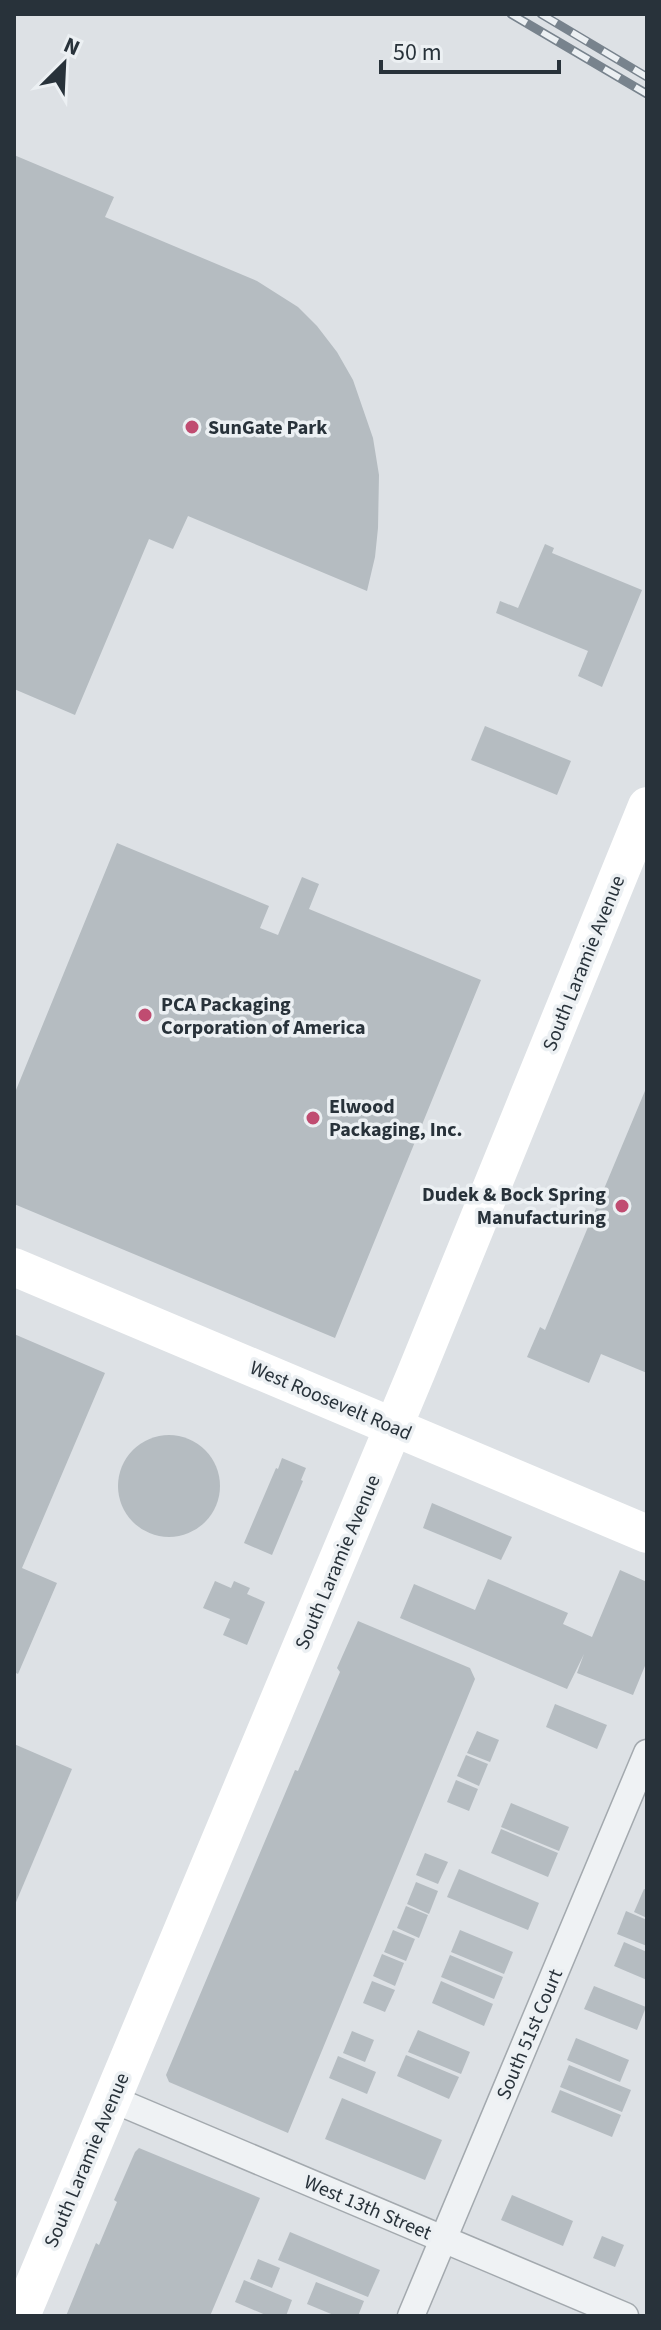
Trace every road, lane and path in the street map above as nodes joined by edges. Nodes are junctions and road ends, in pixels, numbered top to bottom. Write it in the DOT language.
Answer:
graph roads {
  1 [pos="647,806"];
  2 [pos="14,1267"];
  3 [pos="394,1426"];
  4 [pos="647,1534"];
  5 [pos="647,1753"];
  6 [pos="112,2099"];
  7 [pos="443,2239"];
  8 [pos="21,2316"];
  9 [pos="411,2316"];
  10 [pos="625,2316"];
  1 -- 3 [label="main road, South Laramie Avenue"];
  2 -- 3 [label="main road, West Roosevelt Road"];
  3 -- 4 [label="main road, West Roosevelt Road"];
  3 -- 6 [label="main road, South Laramie Avenue"];
  5 -- 7 [label="street, South 51st Court"];
  6 -- 7 [label="street, West 13th Street"];
  6 -- 8 [label="main road, South Laramie Avenue"];
  7 -- 9 [label="street, South 51st Court"];
  7 -- 10 [label="street, West 13th Street"];
}
